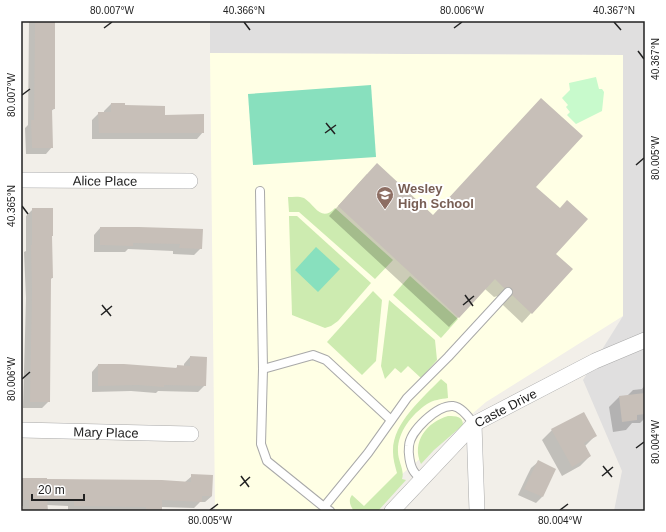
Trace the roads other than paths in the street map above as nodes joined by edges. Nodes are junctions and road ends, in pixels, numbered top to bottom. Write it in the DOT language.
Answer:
graph roads {
  1 [pos="21,180"];
  2 [pos="190,181"];
  3 [pos="260,191"];
  4 [pos="508,292"];
  5 [pos="645,340"];
  6 [pos="263,369"];
  7 [pos="391,420"];
  8 [pos="474,424"];
  9 [pos="21,430"];
  10 [pos="191,434"];
  11 [pos="422,480"];
  12 [pos="327,509"];
  13 [pos="392,511"];
  14 [pos="478,511"];
  1 -- 2 [label="street, Alice Place"];
  3 -- 6 [label="lane"];
  4 -- 7 [label="lane"];
  5 -- 8 [label="street, Caste Drive"];
  6 -- 7 [label="lane"];
  6 -- 12 [label="lane"];
  7 -- 12 [label="lane"];
  8 -- 11 [label="street, Caste Drive"];
  8 -- 11 [label="lane"];
  8 -- 14 [label="street"];
  9 -- 10 [label="street, Mary Place"];
  11 -- 13 [label="street, Caste Drive"];
}
